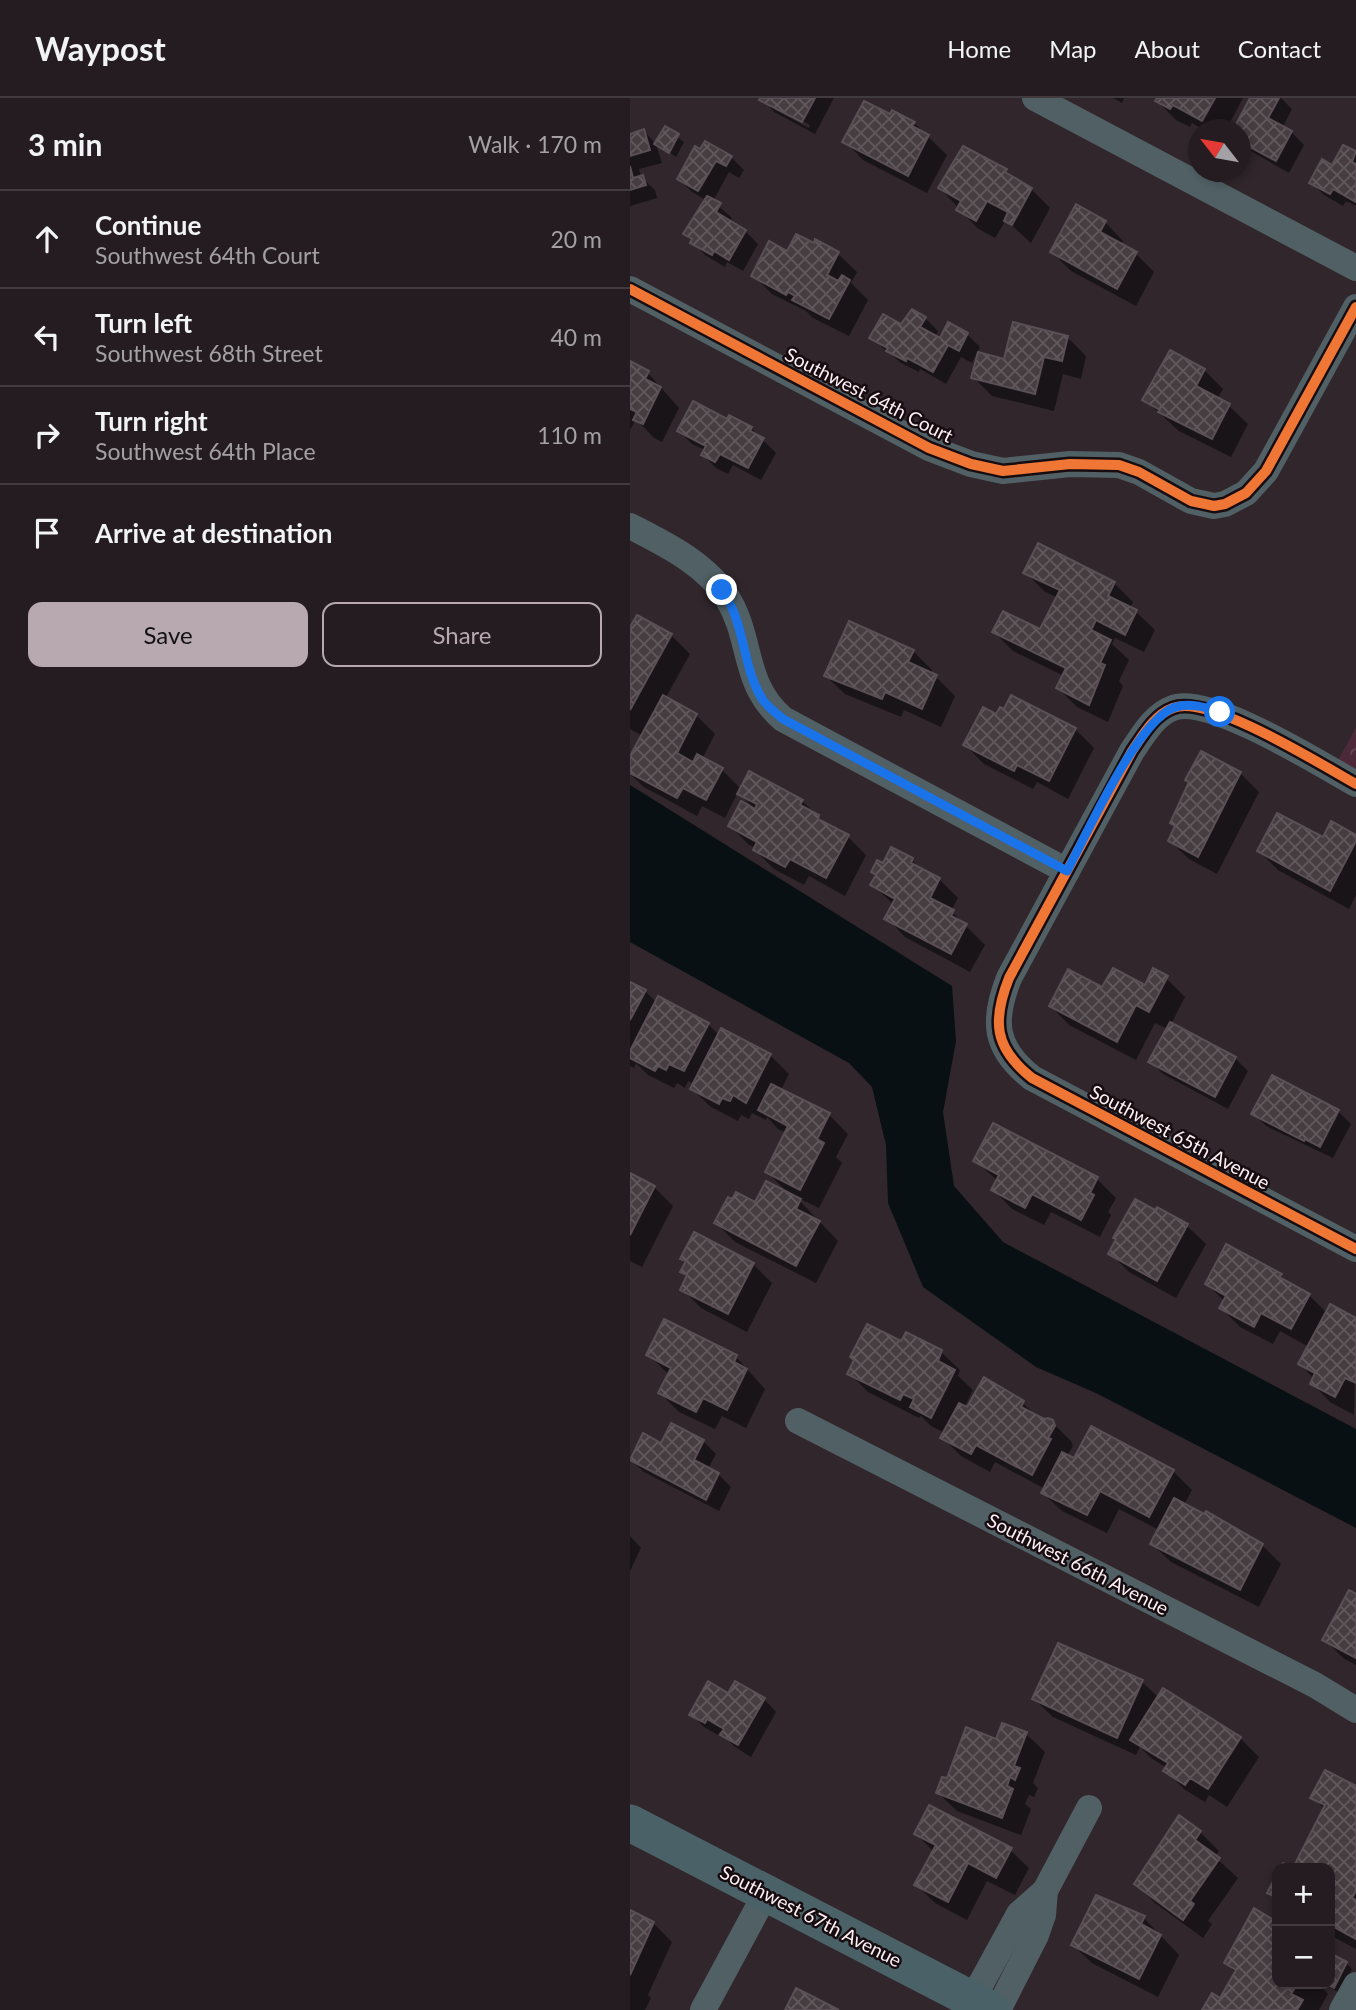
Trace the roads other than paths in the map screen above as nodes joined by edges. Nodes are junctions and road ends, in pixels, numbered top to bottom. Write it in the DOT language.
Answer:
graph roads {
  1 [pos="1035,98"];
  2 [pos="1356,268"];
  3 [pos="630,289"];
  4 [pos="1356,307"];
  5 [pos="630,526"];
  6 [pos="1356,784"];
  7 [pos="1067,871"];
  8 [pos="1356,1249"];
  9 [pos="798,1421"];
  10 [pos="1356,1710"];
  11 [pos="1089,1808"];
  12 [pos="630,1823"];
  13 [pos="766,1893"];
  14 [pos="1356,1984"];
  15 [pos="987,2007"];
  16 [pos="703,2010"];
  17 [pos="1342,2010"];
  1 -- 2 [label="street"];
  3 -- 4 [label="street, Southwest 64th Court"];
  5 -- 7 [label="street"];
  6 -- 7 [label="street"];
  7 -- 8 [label="street, Southwest 65th Avenue"];
  9 -- 10 [label="street, Southwest 66th Avenue"];
  11 -- 15 [label="street"];
  12 -- 13 [label="main road, Southwest 67th Avenue"];
  13 -- 15 [label="main road, Southwest 67th Avenue"];
  13 -- 16 [label="street"];
  14 -- 17 [label="street"];
}
